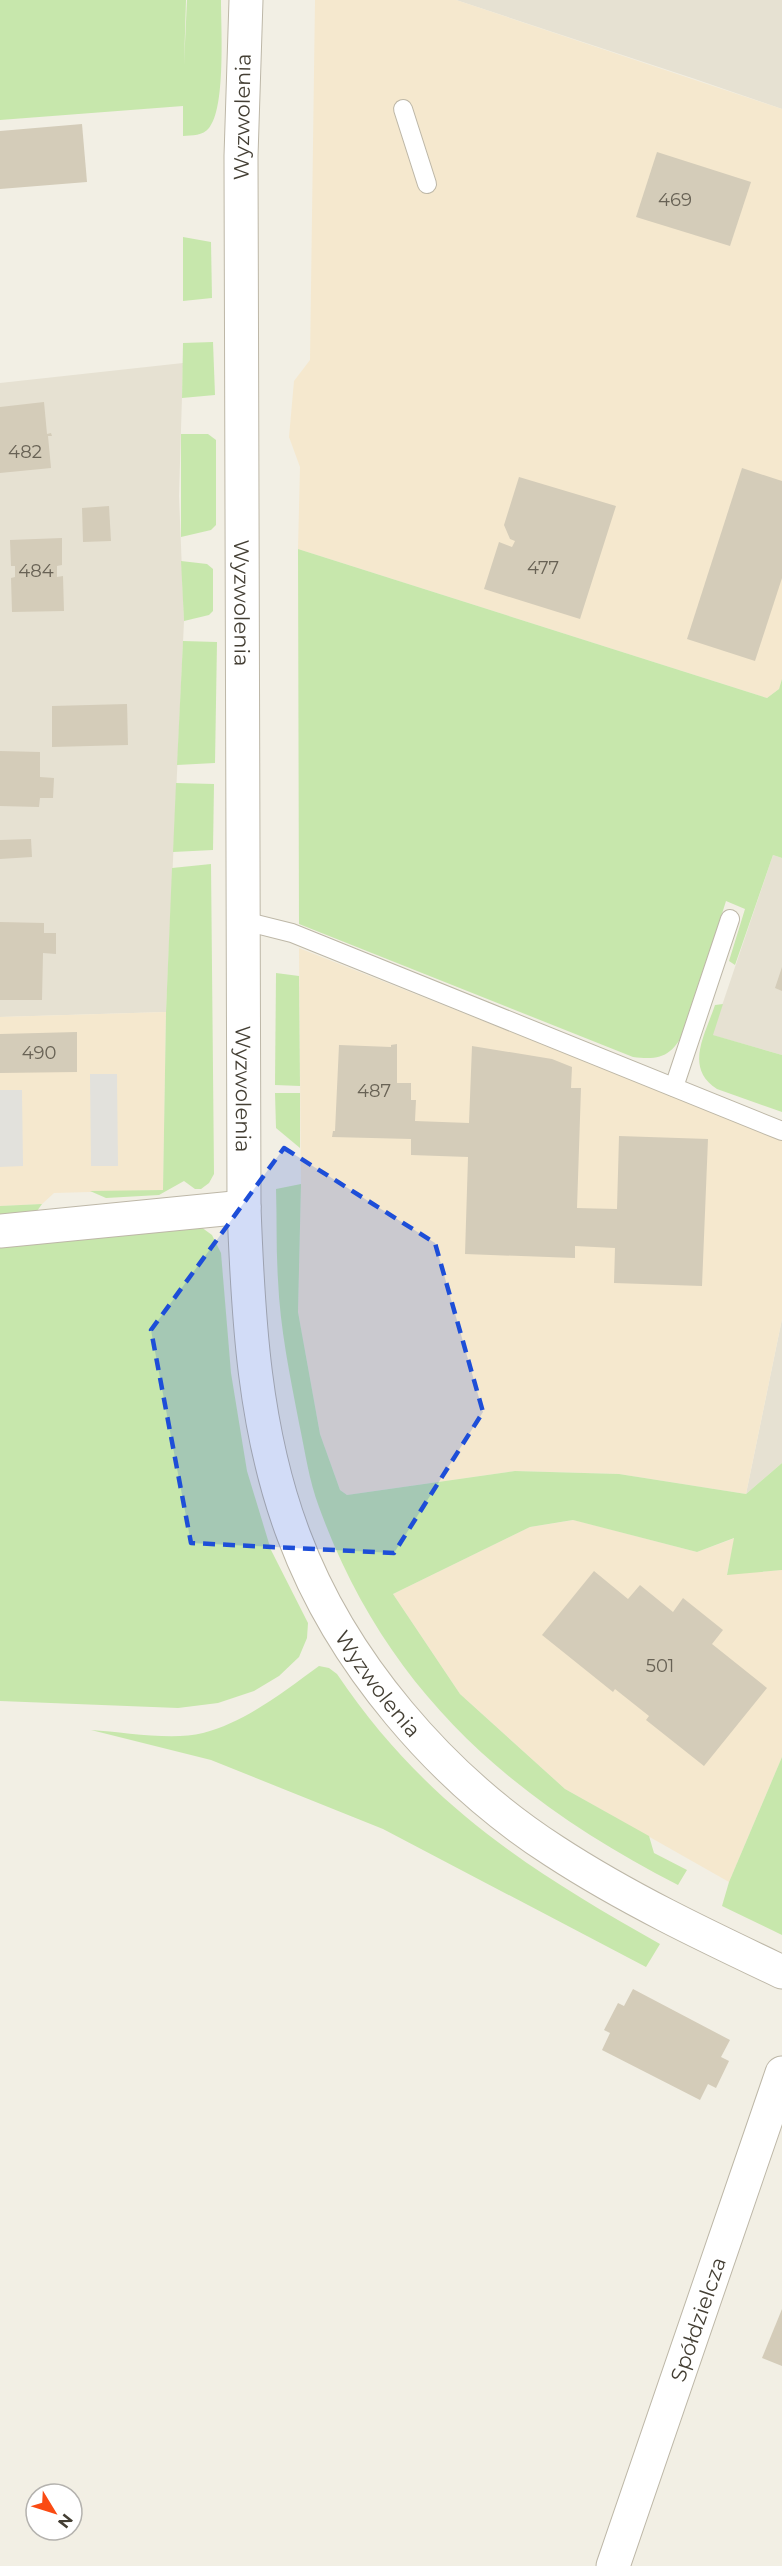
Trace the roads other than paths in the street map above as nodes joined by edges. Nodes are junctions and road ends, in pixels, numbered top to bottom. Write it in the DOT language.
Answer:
graph roads {
  1 [pos="246,0"];
  2 [pos="403,109"];
  3 [pos="427,184"];
  4 [pos="730,919"];
  5 [pos="244,921"];
  6 [pos="674,1087"];
  7 [pos="782,1131"];
  8 [pos="244,1207"];
  9 [pos="0,1232"];
  10 [pos="782,1972"];
  11 [pos="782,2073"];
  12 [pos="613,2566"];
  1 -- 5 [label="street, Wyzwolenia"];
  2 -- 3 [label="lane"];
  4 -- 6 [label="lane"];
  5 -- 6 [label="lane"];
  5 -- 8 [label="street, Wyzwolenia"];
  6 -- 7 [label="lane"];
  8 -- 9 [label="street"];
  8 -- 10 [label="street, Wyzwolenia"];
  11 -- 12 [label="street, Spółdzielcza"];
}
